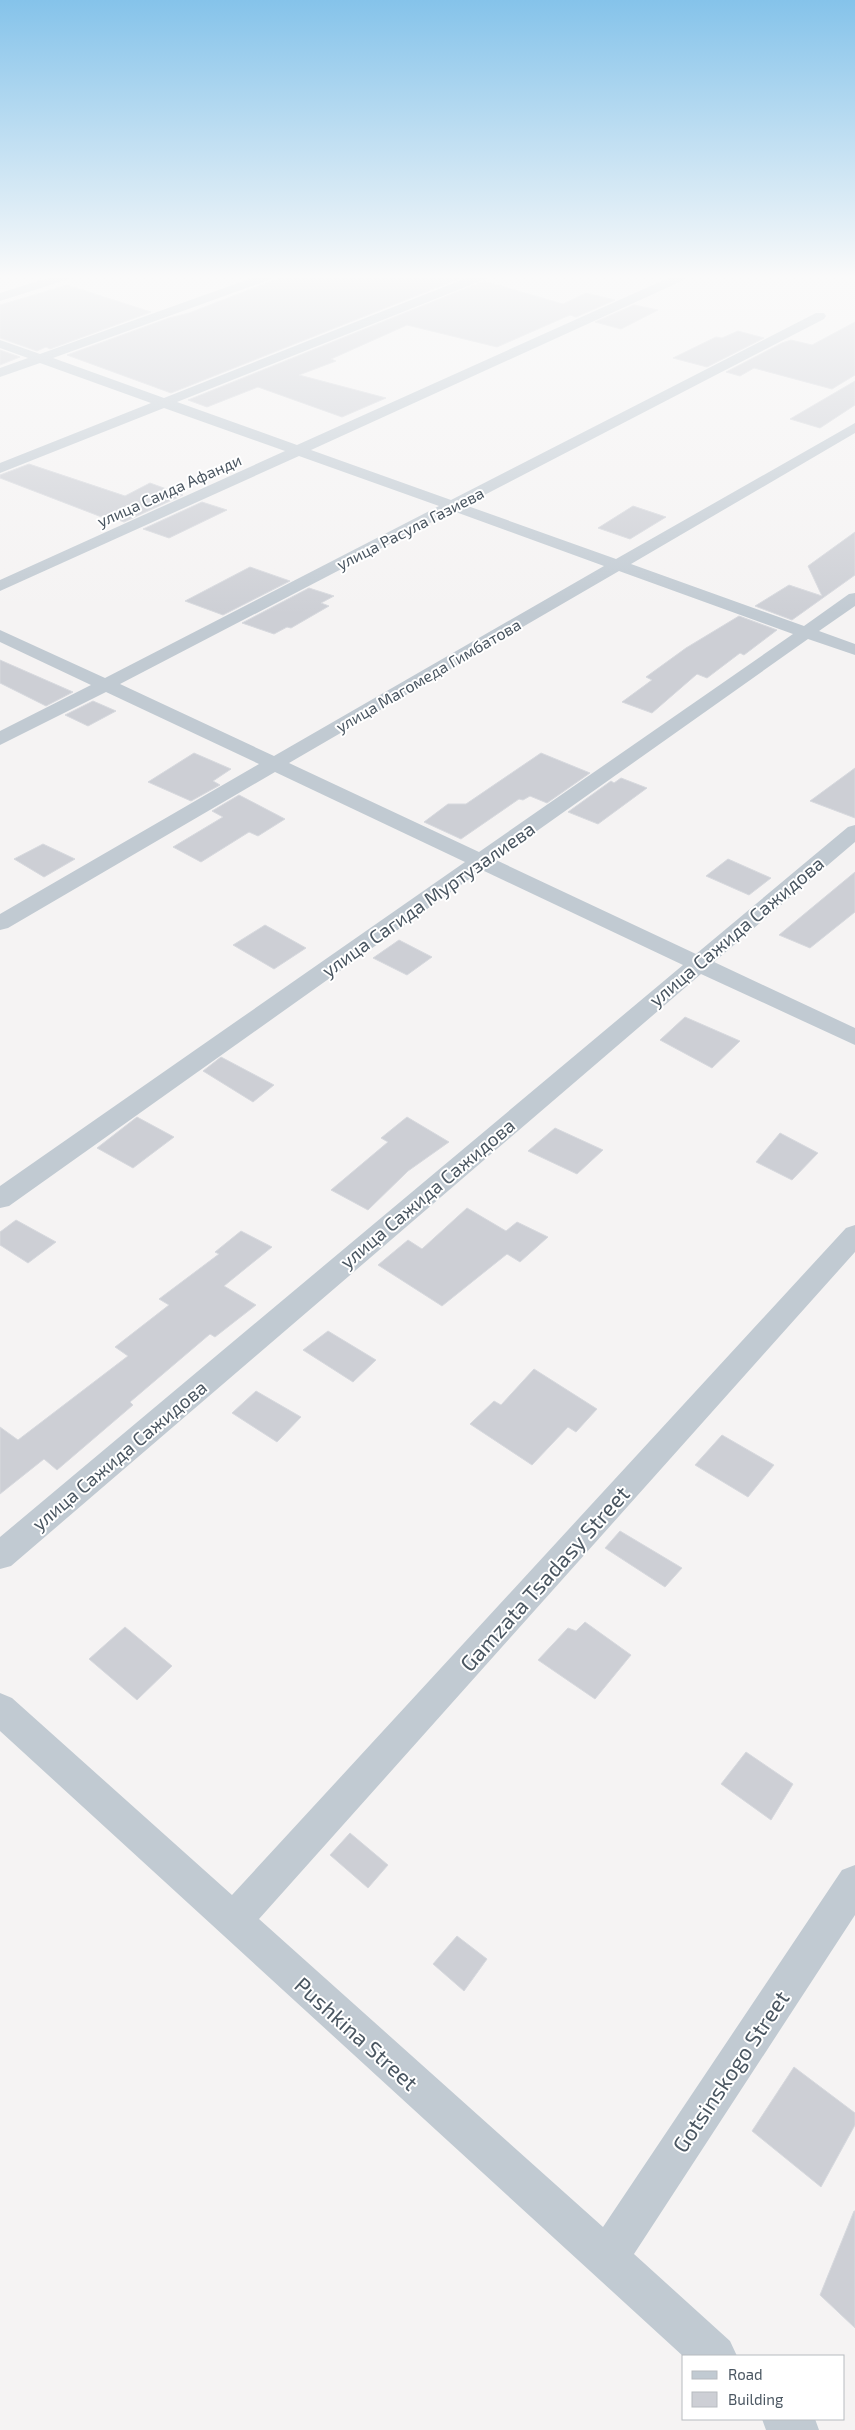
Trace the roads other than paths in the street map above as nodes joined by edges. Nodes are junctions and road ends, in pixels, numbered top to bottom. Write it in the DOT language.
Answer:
graph roads {
  1 [pos="123,388"];
  2 [pos="200,388"];
  3 [pos="436,388"];
  4 [pos="680,388"];
  5 [pos="163,403"];
  6 [pos="855,427"];
  7 [pos="298,451"];
  8 [pos="0,468"];
  9 [pos="452,506"];
  10 [pos="617,565"];
  11 [pos="0,586"];
  12 [pos="855,598"];
  13 [pos="806,632"];
  14 [pos="0,635"];
  15 [pos="855,650"];
  16 [pos="106,685"];
  17 [pos="0,739"];
  18 [pos="274,764"];
  19 [pos="855,831"];
  20 [pos="481,861"];
  21 [pos="0,923"];
  22 [pos="698,964"];
  23 [pos="855,1037"];
  24 [pos="0,1199"];
  25 [pos="855,1236"];
  26 [pos="0,1556"];
  27 [pos="0,1709"];
  28 [pos="855,1883"];
  29 [pos="233,1921"];
  30 [pos="606,2259"];
  31 [pos="714,2355"];
  32 [pos="785,2420"];
  33 [pos="797,2430"];
  1 -- 5 [label="street"];
  2 -- 5 [label="street"];
  3 -- 7 [label="street, улица Саида Афанди"];
  4 -- 9 [label="street, улица Расула Газиева"];
  5 -- 7 [label="street"];
  5 -- 8 [label="street"];
  6 -- 10 [label="street, улица Магомеда Гимбатова"];
  7 -- 9 [label="street"];
  7 -- 11 [label="street, улица Саида Афанди"];
  9 -- 10 [label="street"];
  9 -- 16 [label="street, улица Расула Газиева"];
  10 -- 13 [label="street"];
  10 -- 18 [label="street, улица Магомеда Гимбатова"];
  12 -- 13 [label="street, улица Сагида Муртузалиева"];
  13 -- 15 [label="street"];
  13 -- 20 [label="street, улица Сагида Муртузалиева"];
  14 -- 16 [label="street"];
  16 -- 17 [label="street, улица Расула Газиева"];
  16 -- 18 [label="street"];
  18 -- 20 [label="street"];
  18 -- 21 [label="street, улица Магомеда Гимбатова"];
  19 -- 22 [label="street, улица Сажида Сажидова"];
  20 -- 22 [label="street"];
  20 -- 24 [label="street, улица Сагида Муртузалиева"];
  22 -- 23 [label="street"];
  22 -- 26 [label="street, улица Сажида Сажидова"];
  25 -- 29 [label="street, Gamzata Tsadasy Street"];
  27 -- 29 [label="street, Pushkina Street"];
  28 -- 30 [label="street, Gotsinskogo Street"];
  29 -- 30 [label="street, Pushkina Street"];
  30 -- 31 [label="street, Pushkina Street"];
  32 -- 33 [label="street"];
}
